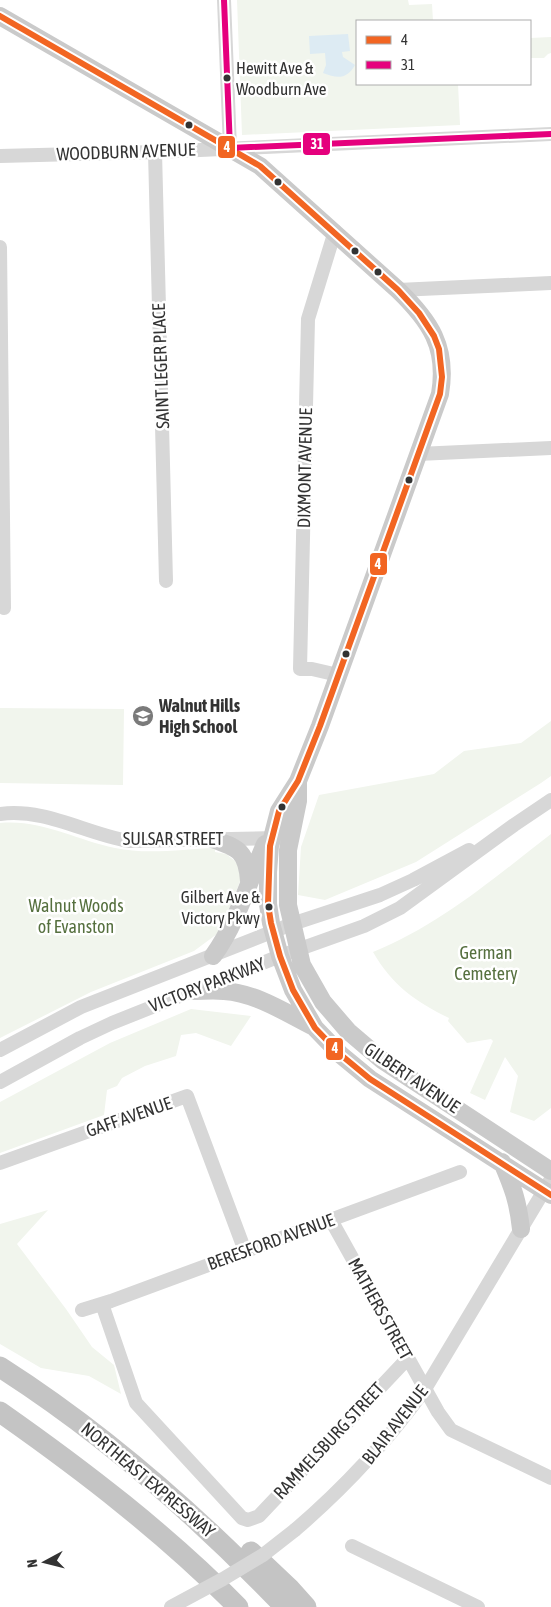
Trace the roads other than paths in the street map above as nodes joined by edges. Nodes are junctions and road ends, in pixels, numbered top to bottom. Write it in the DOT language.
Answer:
graph roads {
  1 [pos="224,0"];
  2 [pos="0,16"];
  3 [pos="551,134"];
  4 [pos="230,148"];
  5 [pos="155,152"];
  6 [pos="0,156"];
  7 [pos="335,231"];
  8 [pos="0,247"];
  9 [pos="551,283"];
  10 [pos="398,290"];
  11 [pos="551,448"];
  12 [pos="418,454"];
  13 [pos="166,581"];
  14 [pos="4,608"];
  15 [pos="338,675"];
  16 [pos="298,782"];
  17 [pos="551,800"];
  18 [pos="0,814"];
  19 [pos="514,825"];
  20 [pos="270,838"];
  21 [pos="290,838"];
  22 [pos="212,839"];
  23 [pos="249,881"];
  24 [pos="292,924"];
  25 [pos="273,932"];
  26 [pos="298,950"];
  27 [pos="213,956"];
  28 [pos="280,956"];
  29 [pos="192,991"];
  30 [pos="316,1028"];
  31 [pos="0,1050"];
  32 [pos="0,1082"];
  33 [pos="0,1162"];
  34 [pos="501,1162"];
  35 [pos="551,1171"];
  36 [pos="460,1172"];
  37 [pos="549,1188"];
  38 [pos="331,1220"];
  39 [pos="521,1229"];
  40 [pos="245,1251"];
  41 [pos="102,1304"];
  42 [pos="82,1310"];
  43 [pos="408,1358"];
  44 [pos="0,1367"];
  45 [pos="424,1389"];
  46 [pos="0,1412"];
  47 [pos="551,1478"];
  48 [pos="176,1501"];
  49 [pos="352,1546"];
  50 [pos="171,1607"];
  51 [pos="238,1607"];
  52 [pos="285,1607"];
  53 [pos="306,1607"];
  54 [pos="478,1607"];
  1 -- 4 [label="street"];
  2 -- 4 [label="main road, GILBERT AVENUE"];
  3 -- 4 [label="street, WOODBURN AVENUE"];
  4 -- 5 [label="street, WOODBURN AVENUE"];
  4 -- 7 [label="main road, GILBERT AVENUE"];
  5 -- 6 [label="street, WOODBURN AVENUE"];
  5 -- 13 [label="street, SAINT LEGER PLACE"];
  7 -- 10 [label="main road, GILBERT AVENUE"];
  7 -- 15 [label="street, DIXMONT AVENUE"];
  8 -- 14 [label="street"];
  9 -- 10 [label="street"];
  10 -- 12 [label="main road, GILBERT AVENUE"];
  11 -- 12 [label="street"];
  12 -- 15 [label="main road, GILBERT AVENUE"];
  15 -- 16 [label="main road, GILBERT AVENUE"];
  16 -- 20 [label="main road, GILBERT AVENUE"];
  16 -- 21 [label="main road, GILBERT AVENUE"];
  17 -- 19 [label="street, VICTORY PARKWAY"];
  18 -- 22 [label="street, SULSAR STREET"];
  19 -- 24 [label="street, VICTORY PARKWAY"];
  19 -- 26 [label="street, VICTORY PARKWAY"];
  20 -- 21 [label="street, SULSAR STREET"];
  20 -- 22 [label="street, SULSAR STREET"];
  20 -- 23 [label="main road"];
  20 -- 25 [label="main road, GILBERT AVENUE"];
  21 -- 24 [label="main road, GILBERT AVENUE"];
  22 -- 23 [label="main road"];
  23 -- 27 [label="main road"];
  24 -- 25 [label="street, VICTORY PARKWAY"];
  24 -- 26 [label="main road, GILBERT AVENUE"];
  25 -- 27 [label="street, VICTORY PARKWAY"];
  25 -- 28 [label="main road, GILBERT AVENUE"];
  26 -- 28 [label="street, VICTORY PARKWAY"];
  26 -- 35 [label="main road, GILBERT AVENUE"];
  27 -- 31 [label="street, VICTORY PARKWAY"];
  28 -- 29 [label="street, VICTORY PARKWAY"];
  28 -- 30 [label="main road, GILBERT AVENUE"];
  29 -- 30 [label="main road"];
  29 -- 32 [label="street, VICTORY PARKWAY"];
  30 -- 34 [label="main road, GILBERT AVENUE"];
  33 -- 40 [label="street, GAFF AVENUE"];
  34 -- 37 [label="main road, GILBERT AVENUE"];
  34 -- 39 [label="main road"];
  36 -- 38 [label="street, BERESFORD AVENUE"];
  37 -- 39 [label="street, BLAIR AVENUE"];
  38 -- 40 [label="street, BERESFORD AVENUE"];
  38 -- 43 [label="street, MATHERS STREET"];
  39 -- 45 [label="street, BLAIR AVENUE"];
  40 -- 41 [label="street, BERESFORD AVENUE"];
  41 -- 42 [label="street, BERESFORD AVENUE"];
  41 -- 43 [label="street, RAMMELSBURG STREET"];
  43 -- 45 [label="street, MATHERS STREET"];
  44 -- 48 [label="highway, NORTHEAST EXPRESSWAY"];
  45 -- 47 [label="street, MATHERS STREET"];
  45 -- 50 [label="street, BLAIR AVENUE, bridge"];
  46 -- 51 [label="highway, NORTHEAST EXPRESSWAY"];
  48 -- 52 [label="highway, NORTHEAST EXPRESSWAY"];
  48 -- 53 [label="highway"];
  49 -- 54 [label="street"];
}
